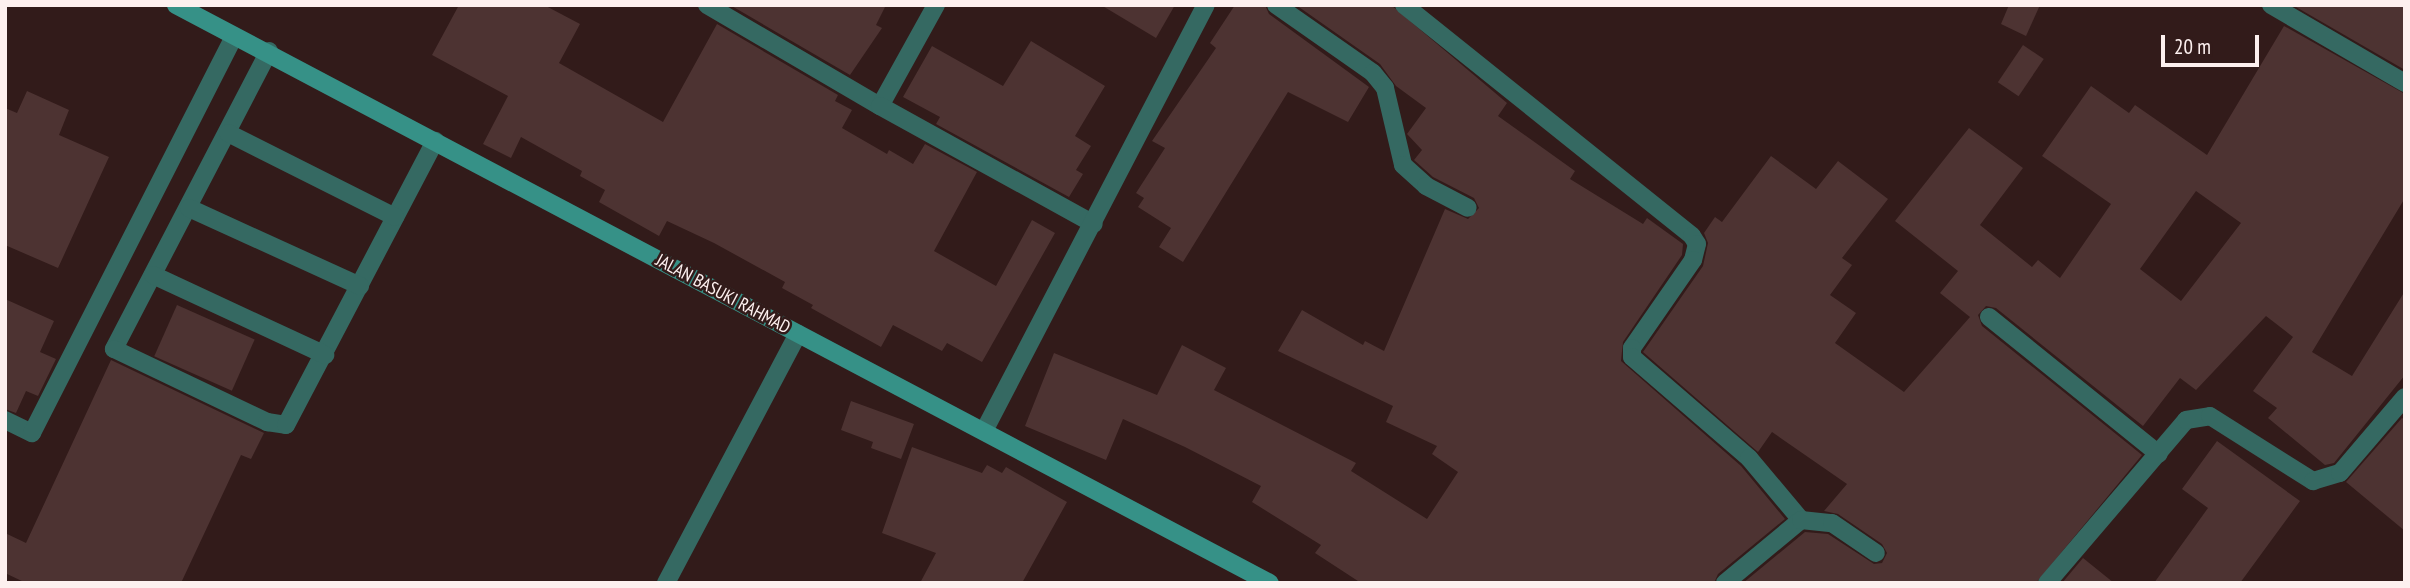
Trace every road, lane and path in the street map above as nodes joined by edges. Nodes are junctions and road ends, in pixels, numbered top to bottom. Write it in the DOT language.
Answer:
graph roads {
  1 [pos="176,5"];
  2 [pos="707,5"];
  3 [pos="936,5"];
  4 [pos="1206,5"];
  5 [pos="1276,5"];
  6 [pos="1404,5"];
  7 [pos="2270,5"];
  8 [pos="234,36"];
  9 [pos="269,51"];
  10 [pos="2405,83"];
  11 [pos="880,106"];
  12 [pos="228,133"];
  13 [pos="435,141"];
  14 [pos="189,208"];
  15 [pos="1468,208"];
  16 [pos="395,217"];
  17 [pos="1094,224"];
  18 [pos="153,275"];
  19 [pos="360,286"];
  20 [pos="1989,317"];
  21 [pos="798,334"];
  22 [pos="325,355"];
  23 [pos="2405,397"];
  24 [pos="5,420"];
  25 [pos="984,430"];
  26 [pos="2159,454"];
  27 [pos="1801,520"];
  28 [pos="1876,553"];
  29 [pos="666,583"];
  30 [pos="1270,583"];
  31 [pos="1725,583"];
  32 [pos="2047,583"];
  1 -- 8 [label="main road, JALAN BASUKI RAHMAD"];
  2 -- 11 [label="street"];
  3 -- 11 [label="street"];
  4 -- 17 [label="street"];
  5 -- 15 [label="street"];
  6 -- 27 [label="street"];
  7 -- 10 [label="street"];
  8 -- 9 [label="main road, JALAN BASUKI RAHMAD"];
  8 -- 24 [label="street"];
  9 -- 12 [label="street"];
  9 -- 13 [label="main road, JALAN BASUKI RAHMAD"];
  11 -- 17 [label="street"];
  12 -- 14 [label="street"];
  12 -- 16 [label="street"];
  13 -- 16 [label="street"];
  13 -- 21 [label="main road, JALAN BASUKI RAHMAD"];
  14 -- 18 [label="street"];
  14 -- 19 [label="street"];
  16 -- 19 [label="street"];
  17 -- 25 [label="street"];
  18 -- 22 [label="street"];
  18 -- 22 [label="street"];
  19 -- 22 [label="street"];
  20 -- 26 [label="street"];
  21 -- 25 [label="main road, JALAN BASUKI RAHMAD"];
  21 -- 29 [label="street"];
  23 -- 26 [label="street"];
  25 -- 30 [label="main road, JALAN BASUKI RAHMAD"];
  26 -- 32 [label="street"];
  27 -- 28 [label="street"];
  27 -- 31 [label="street"];
}
